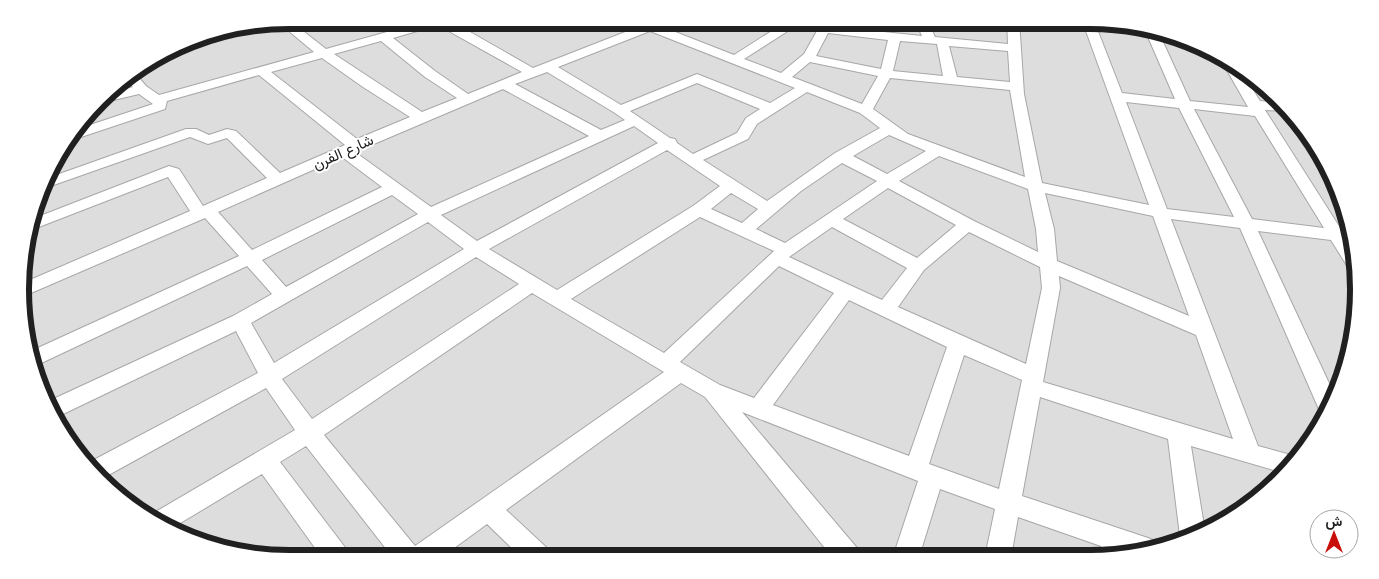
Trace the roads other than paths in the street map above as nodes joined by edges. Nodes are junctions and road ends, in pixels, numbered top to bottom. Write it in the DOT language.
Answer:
graph roads {
  1 [pos="293,29"];
  2 [pos="411,29"];
  3 [pos="457,29"];
  4 [pos="643,29"];
  5 [pos="671,29"];
  6 [pos="783,29"];
  7 [pos="824,29"];
  8 [pos="928,29"];
  9 [pos="1014,29"];
  10 [pos="1092,29"];
  11 [pos="895,36"];
  12 [pos="384,37"];
  13 [pos="1153,37"];
  14 [pos="936,40"];
  15 [pos="1014,48"];
  16 [pos="324,54"];
  17 [pos="809,58"];
  18 [pos="735,59"];
  19 [pos="549,67"];
  20 [pos="261,71"];
  21 [pos="533,73"];
  22 [pos="886,74"];
  23 [pos="1235,74"];
  24 [pos="783,78"];
  25 [pos="951,80"];
  26 [pos="134,81"];
  27 [pos="504,84"];
  28 [pos="806,87"];
  29 [pos="1016,87"];
  30 [pos="141,89"];
  31 [pos="114,97"];
  32 [pos="1118,97"];
  33 [pos="467,99"];
  34 [pos="156,100"];
  35 [pos="1185,105"];
  36 [pos="770,108"];
  37 [pos="1256,108"];
  38 [pos="1277,108"];
  39 [pos="865,110"];
  40 [pos="628,115"];
  41 [pos="421,117"];
  42 [pos="888,129"];
  43 [pos="83,132"];
  44 [pos="599,135"];
  45 [pos="670,142"];
  46 [pos="350,149"];
  47 [pos="937,151"];
  48 [pos="840,156"];
  49 [pos="692,160"];
  50 [pos="278,180"];
  51 [pos="889,180"];
  52 [pos="53,182"];
  53 [pos="730,186"];
  54 [pos="1035,186"];
  55 [pos="393,188"];
  56 [pos="767,208"];
  57 [pos="699,210"];
  58 [pos="204,212"];
  59 [pos="1161,213"];
  60 [pos="428,215"];
  61 [pos="832,220"];
  62 [pos="38,223"];
  63 [pos="1246,224"];
  64 [pos="967,225"];
  65 [pos="744,230"];
  66 [pos="1343,236"];
  67 [pos="476,248"];
  68 [pos="782,254"];
  69 [pos="250,258"];
  70 [pos="1050,265"];
  71 [pos="918,266"];
  72 [pos="532,284"];
  73 [pos="29,288"];
  74 [pos="846,290"];
  75 [pos="285,297"];
  76 [pos="557,299"];
  77 [pos="886,309"];
  78 [pos="240,321"];
  79 [pos="1205,331"];
  80 [pos="958,344"];
  81 [pos="38,356"];
  82 [pos="673,368"];
  83 [pos="270,376"];
  84 [pos="1032,381"];
  85 [pos="712,391"];
  86 [pos="1325,400"];
  87 [pos="57,407"];
  88 [pos="759,408"];
  89 [pos="309,433"];
  90 [pos="1178,433"];
  91 [pos="1250,454"];
  92 [pos="264,460"];
  93 [pos="1284,463"];
  94 [pos="100,468"];
  95 [pos="924,472"];
  96 [pos="1009,503"];
  97 [pos="489,509"];
  98 [pos="166,519"];
  99 [pos="1192,529"];
  100 [pos="1114,548"];
  101 [pos="331,550"];
  102 [pos="403,550"];
  103 [pos="431,550"];
  104 [pos="531,550"];
  105 [pos="836,550"];
  106 [pos="907,550"];
  107 [pos="999,550"];
  1 -- 16 [label="street"];
  2 -- 12 [label="street"];
  3 -- 21 [label="street"];
  4 -- 19 [label="street, شارع الفرن"];
  5 -- 18 [label="street"];
  6 -- 18 [label="street"];
  7 -- 11 [label="street"];
  7 -- 17 [label="street"];
  8 -- 14 [label="street"];
  9 -- 15 [label="street"];
  10 -- 32 [label="street"];
  11 -- 14 [label="street"];
  11 -- 22 [label="street"];
  12 -- 16 [label="street"];
  12 -- 33 [label="street"];
  13 -- 35 [label="street"];
  14 -- 15 [label="street"];
  14 -- 25 [label="street"];
  15 -- 29 [label="street"];
  16 -- 20 [label="street"];
  16 -- 41 [label="street"];
  17 -- 22 [label="street"];
  17 -- 24 [label="street"];
  18 -- 24 [label="street"];
  19 -- 21 [label="street, شارع الفرن"];
  19 -- 40 [label="street"];
  20 -- 34 [label="street"];
  20 -- 46 [label="street"];
  21 -- 27 [label="street, شارع الفرن"];
  22 -- 25 [label="street"];
  22 -- 39 [label="street"];
  23 -- 37 [label="street"];
  24 -- 28 [label="street"];
  25 -- 29 [label="street"];
  26 -- 30 [label="street"];
  27 -- 33 [label="street, شارع الفرن"];
  27 -- 44 [label="street"];
  28 -- 36 [label="street"];
  28 -- 39 [label="street"];
  29 -- 54 [label="street"];
  30 -- 31 [label="street"];
  30 -- 34 [label="street"];
  32 -- 35 [label="street"];
  32 -- 59 [label="street"];
  33 -- 41 [label="street, شارع الفرن"];
  34 -- 43 [label="street"];
  35 -- 37 [label="street"];
  35 -- 63 [label="street"];
  36 -- 40 [label="street"];
  36 -- 49 [label="street"];
  37 -- 38 [label="street"];
  37 -- 66 [label="street"];
  39 -- 42 [label="street"];
  40 -- 44 [label="street"];
  40 -- 45 [label="street"];
  41 -- 46 [label="street, شارع الفرن"];
  42 -- 47 [label="street"];
  42 -- 48 [label="street"];
  44 -- 60 [label="street"];
  45 -- 49 [label="street"];
  45 -- 67 [label="street"];
  46 -- 50 [label="street, شارع الفرن"];
  46 -- 55 [label="street"];
  47 -- 51 [label="street"];
  47 -- 54 [label="street"];
  48 -- 51 [label="street"];
  48 -- 56 [label="street"];
  49 -- 53 [label="street"];
  50 -- 52 [label="street"];
  50 -- 58 [label="street, شارع الفرن"];
  51 -- 61 [label="street"];
  51 -- 64 [label="street"];
  53 -- 56 [label="street"];
  53 -- 57 [label="street"];
  54 -- 59 [label="street"];
  54 -- 70 [label="street"];
  55 -- 60 [label="street"];
  55 -- 69 [label="street"];
  56 -- 65 [label="street"];
  57 -- 65 [label="street"];
  57 -- 76 [label="street"];
  58 -- 62 [label="street"];
  58 -- 69 [label="street"];
  58 -- 73 [label="street, شارع الفرن"];
  59 -- 63 [label="street"];
  59 -- 79 [label="street"];
  60 -- 67 [label="street"];
  60 -- 75 [label="street"];
  61 -- 68 [label="street"];
  61 -- 71 [label="street"];
  63 -- 66 [label="street"];
  63 -- 86 [label="street"];
  64 -- 70 [label="street"];
  64 -- 71 [label="street"];
  65 -- 68 [label="street"];
  67 -- 72 [label="street"];
  67 -- 83 [label="street"];
  68 -- 74 [label="street"];
  68 -- 82 [label="street"];
  69 -- 75 [label="street"];
  69 -- 81 [label="street"];
  70 -- 79 [label="street"];
  70 -- 84 [label="street"];
  71 -- 77 [label="street"];
  72 -- 76 [label="street"];
  72 -- 89 [label="street"];
  74 -- 77 [label="street"];
  74 -- 88 [label="street"];
  75 -- 78 [label="street"];
  76 -- 82 [label="street"];
  77 -- 80 [label="street"];
  78 -- 83 [label="street"];
  78 -- 87 [label="street"];
  79 -- 91 [label="street"];
  80 -- 84 [label="street"];
  80 -- 95 [label="street"];
  82 -- 85 [label="street"];
  82 -- 97 [label="street"];
  83 -- 89 [label="street"];
  83 -- 94 [label="street"];
  84 -- 90 [label="street"];
  84 -- 96 [label="street"];
  85 -- 88 [label="street"];
  85 -- 105 [label="street"];
  88 -- 95 [label="street"];
  89 -- 92 [label="street"];
  89 -- 102 [label="street"];
  90 -- 91 [label="street"];
  90 -- 99 [label="street"];
  91 -- 93 [label="street"];
  92 -- 98 [label="street"];
  92 -- 101 [label="street"];
  95 -- 96 [label="street"];
  95 -- 106 [label="street"];
  96 -- 100 [label="street"];
  96 -- 107 [label="street"];
  97 -- 103 [label="street"];
  97 -- 104 [label="street"];
}
